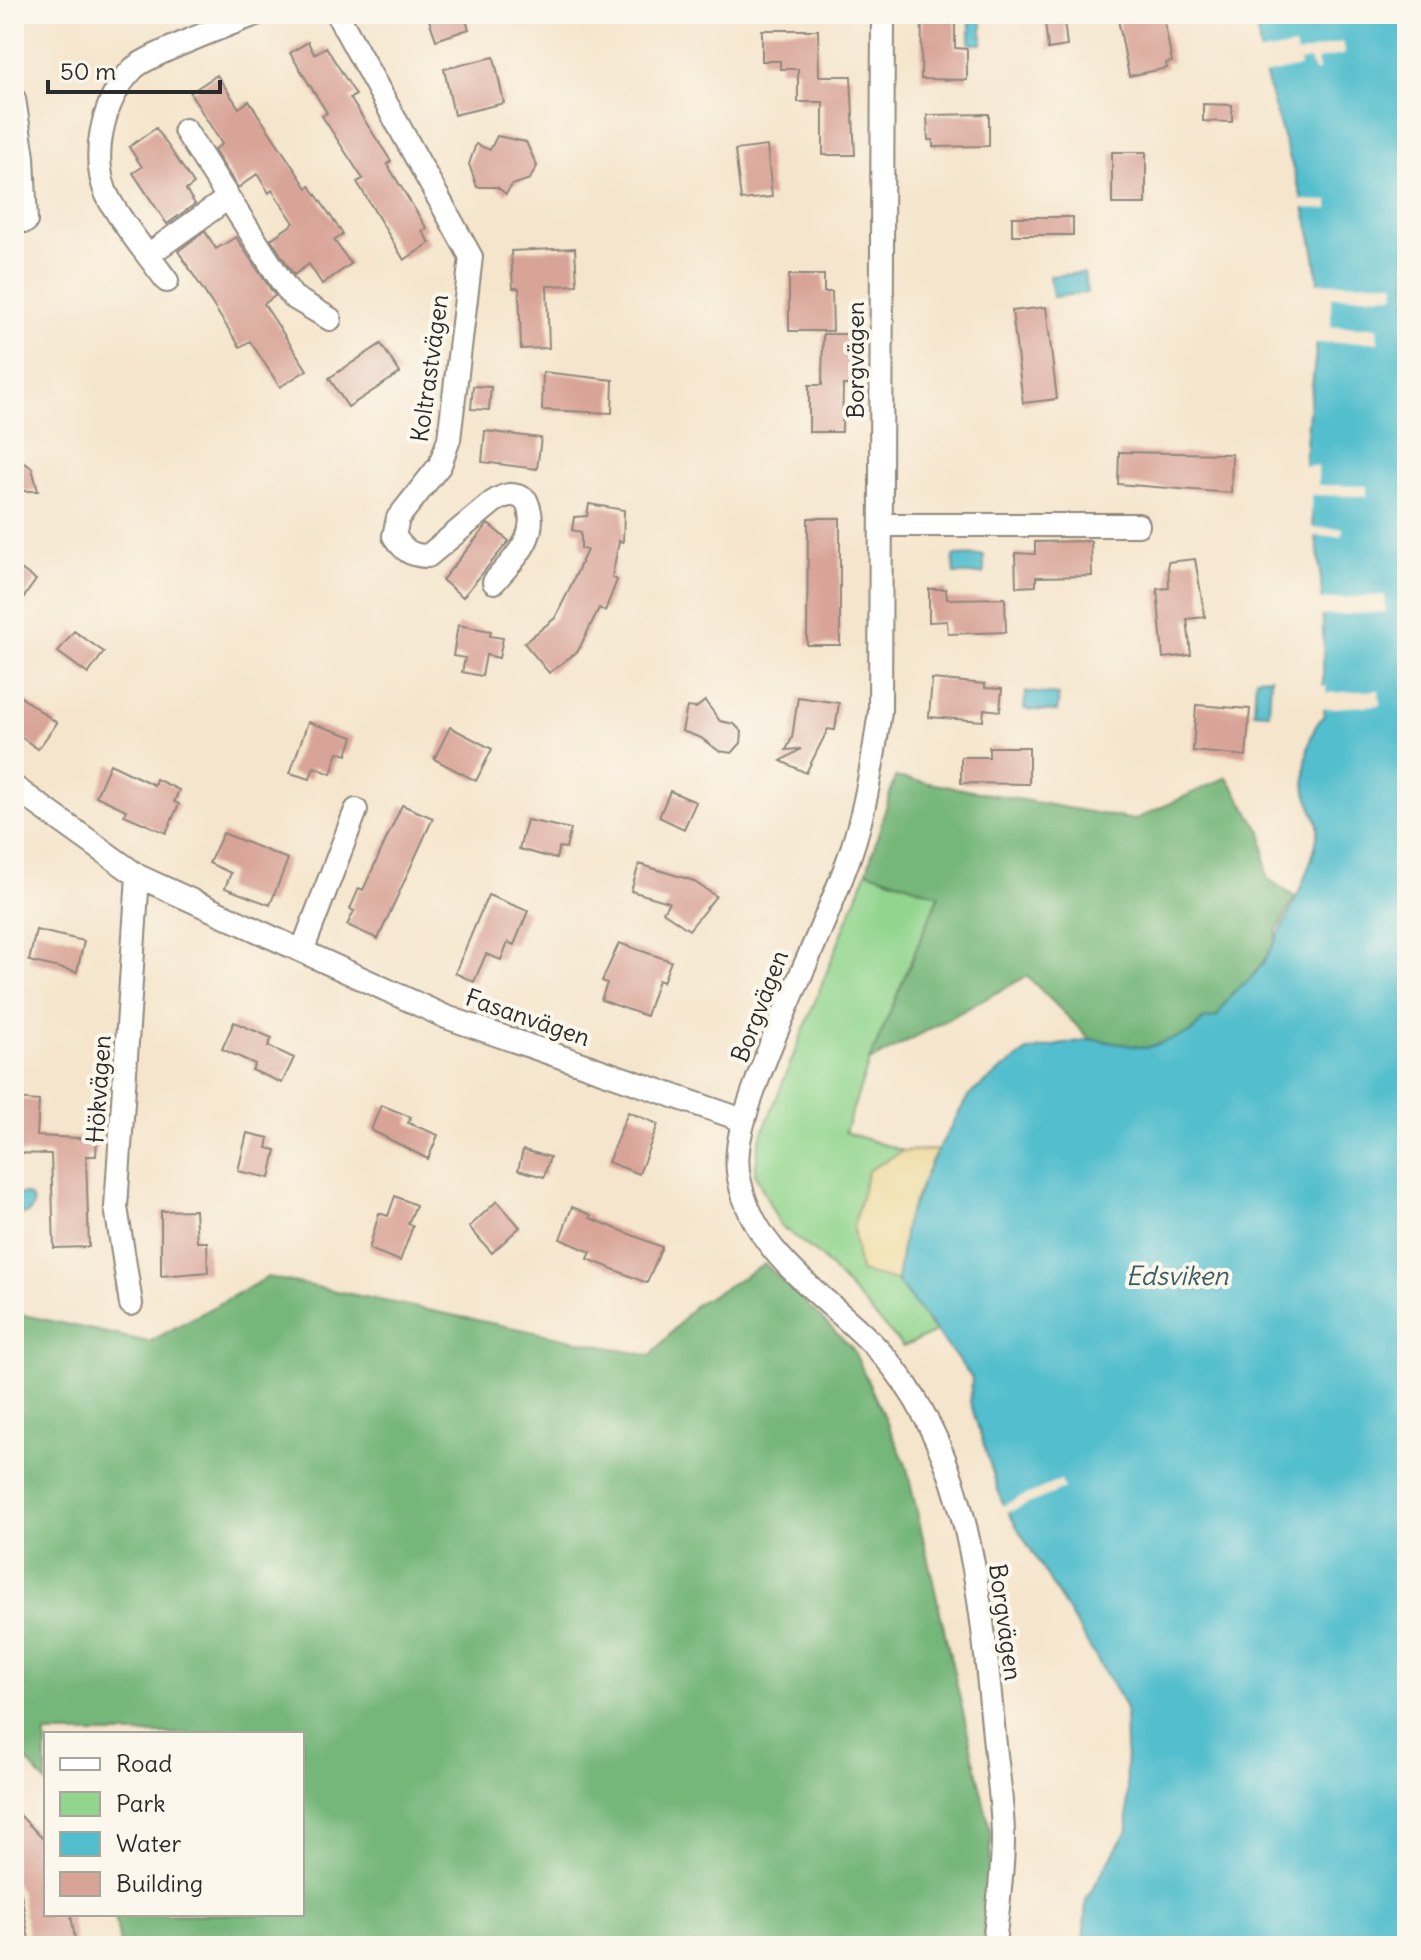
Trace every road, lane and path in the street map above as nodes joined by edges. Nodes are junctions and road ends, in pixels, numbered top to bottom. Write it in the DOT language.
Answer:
graph roads {
  1 [pos="256,14"];
  2 [pos="337,14"];
  3 [pos="883,14"];
  4 [pos="232,18"];
  5 [pos="14,99"];
  6 [pos="185,130"];
  7 [pos="228,198"];
  8 [pos="26,221"];
  9 [pos="148,255"];
  10 [pos="167,281"];
  11 [pos="330,319"];
  12 [pos="881,525"];
  13 [pos="1138,525"];
  14 [pos="494,582"];
  15 [pos="14,787"];
  16 [pos="356,810"];
  17 [pos="138,876"];
  18 [pos="302,951"];
  19 [pos="743,1120"];
  20 [pos="131,1304"];
  21 [pos="994,1946"];
  1 -- 4 [label="street"];
  2 -- 14 [label="street, Koltrastvägen"];
  3 -- 12 [label="street, Borgvägen"];
  4 -- 9 [label="street"];
  5 -- 8 [label="street"];
  6 -- 7 [label="street"];
  7 -- 9 [label="street"];
  7 -- 11 [label="street"];
  9 -- 10 [label="street"];
  12 -- 13 [label="street"];
  12 -- 19 [label="street, Borgvägen"];
  15 -- 17 [label="street, Fasanvägen"];
  16 -- 18 [label="street"];
  17 -- 18 [label="street, Fasanvägen"];
  17 -- 20 [label="street, Hökvägen"];
  18 -- 19 [label="street, Fasanvägen"];
  19 -- 21 [label="street, Borgvägen"];
}
